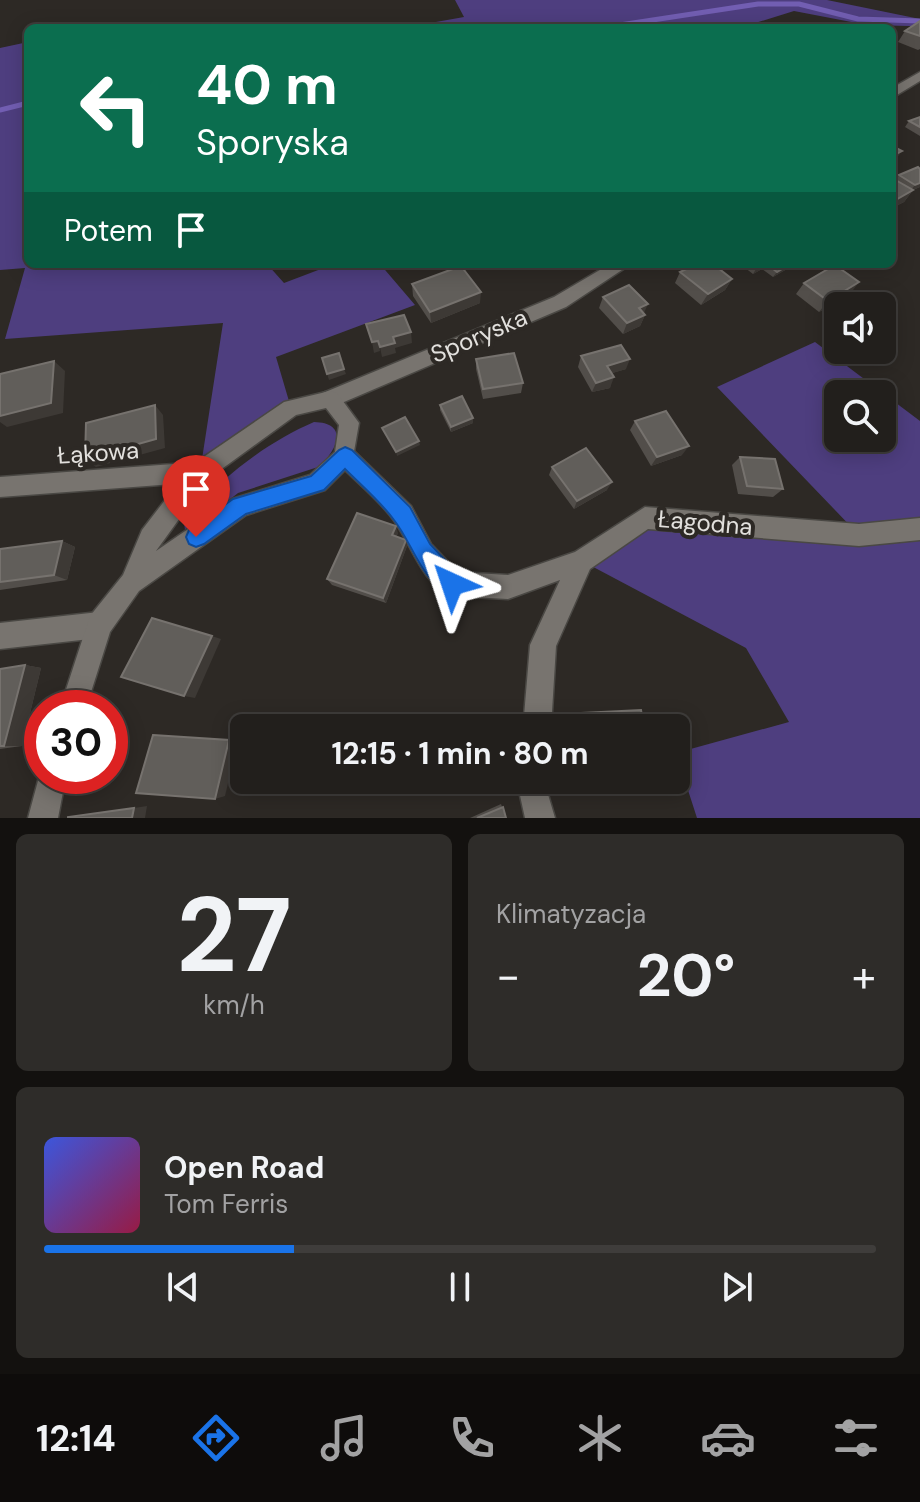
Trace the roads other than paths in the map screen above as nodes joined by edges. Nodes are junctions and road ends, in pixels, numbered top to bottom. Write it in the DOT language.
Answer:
graph roads {
  1 [pos="920,76"];
  2 [pos="896,91"];
  3 [pos="616,268"];
  4 [pos="330,399"];
  5 [pos="345,456"];
  6 [pos="200,472"];
  7 [pos="0,487"];
  8 [pos="920,529"];
  9 [pos="582,561"];
  10 [pos="131,583"];
  11 [pos="99,625"];
  12 [pos="0,636"];
  13 [pos="79,690"];
  14 [pos="538,714"];
  15 [pos="48,794"];
  16 [pos="534,794"];
  17 [pos="43,818"];
  18 [pos="540,818"];
  1 -- 2 [label="street"];
  3 -- 4 [label="street, Sporyska"];
  4 -- 5 [label="street"];
  4 -- 6 [label="street, Sporyska"];
  5 -- 9 [label="street, Łagodna"];
  5 -- 10 [label="street, Sporyska"];
  6 -- 7 [label="street, Łąkowa"];
  6 -- 10 [label="street, Sporyska"];
  8 -- 9 [label="street, Łagodna"];
  9 -- 14 [label="street"];
  10 -- 11 [label="street, Sporyska"];
  11 -- 12 [label="street"];
  11 -- 13 [label="street, Sporyska"];
  15 -- 17 [label="street"];
  16 -- 18 [label="street"];
}
